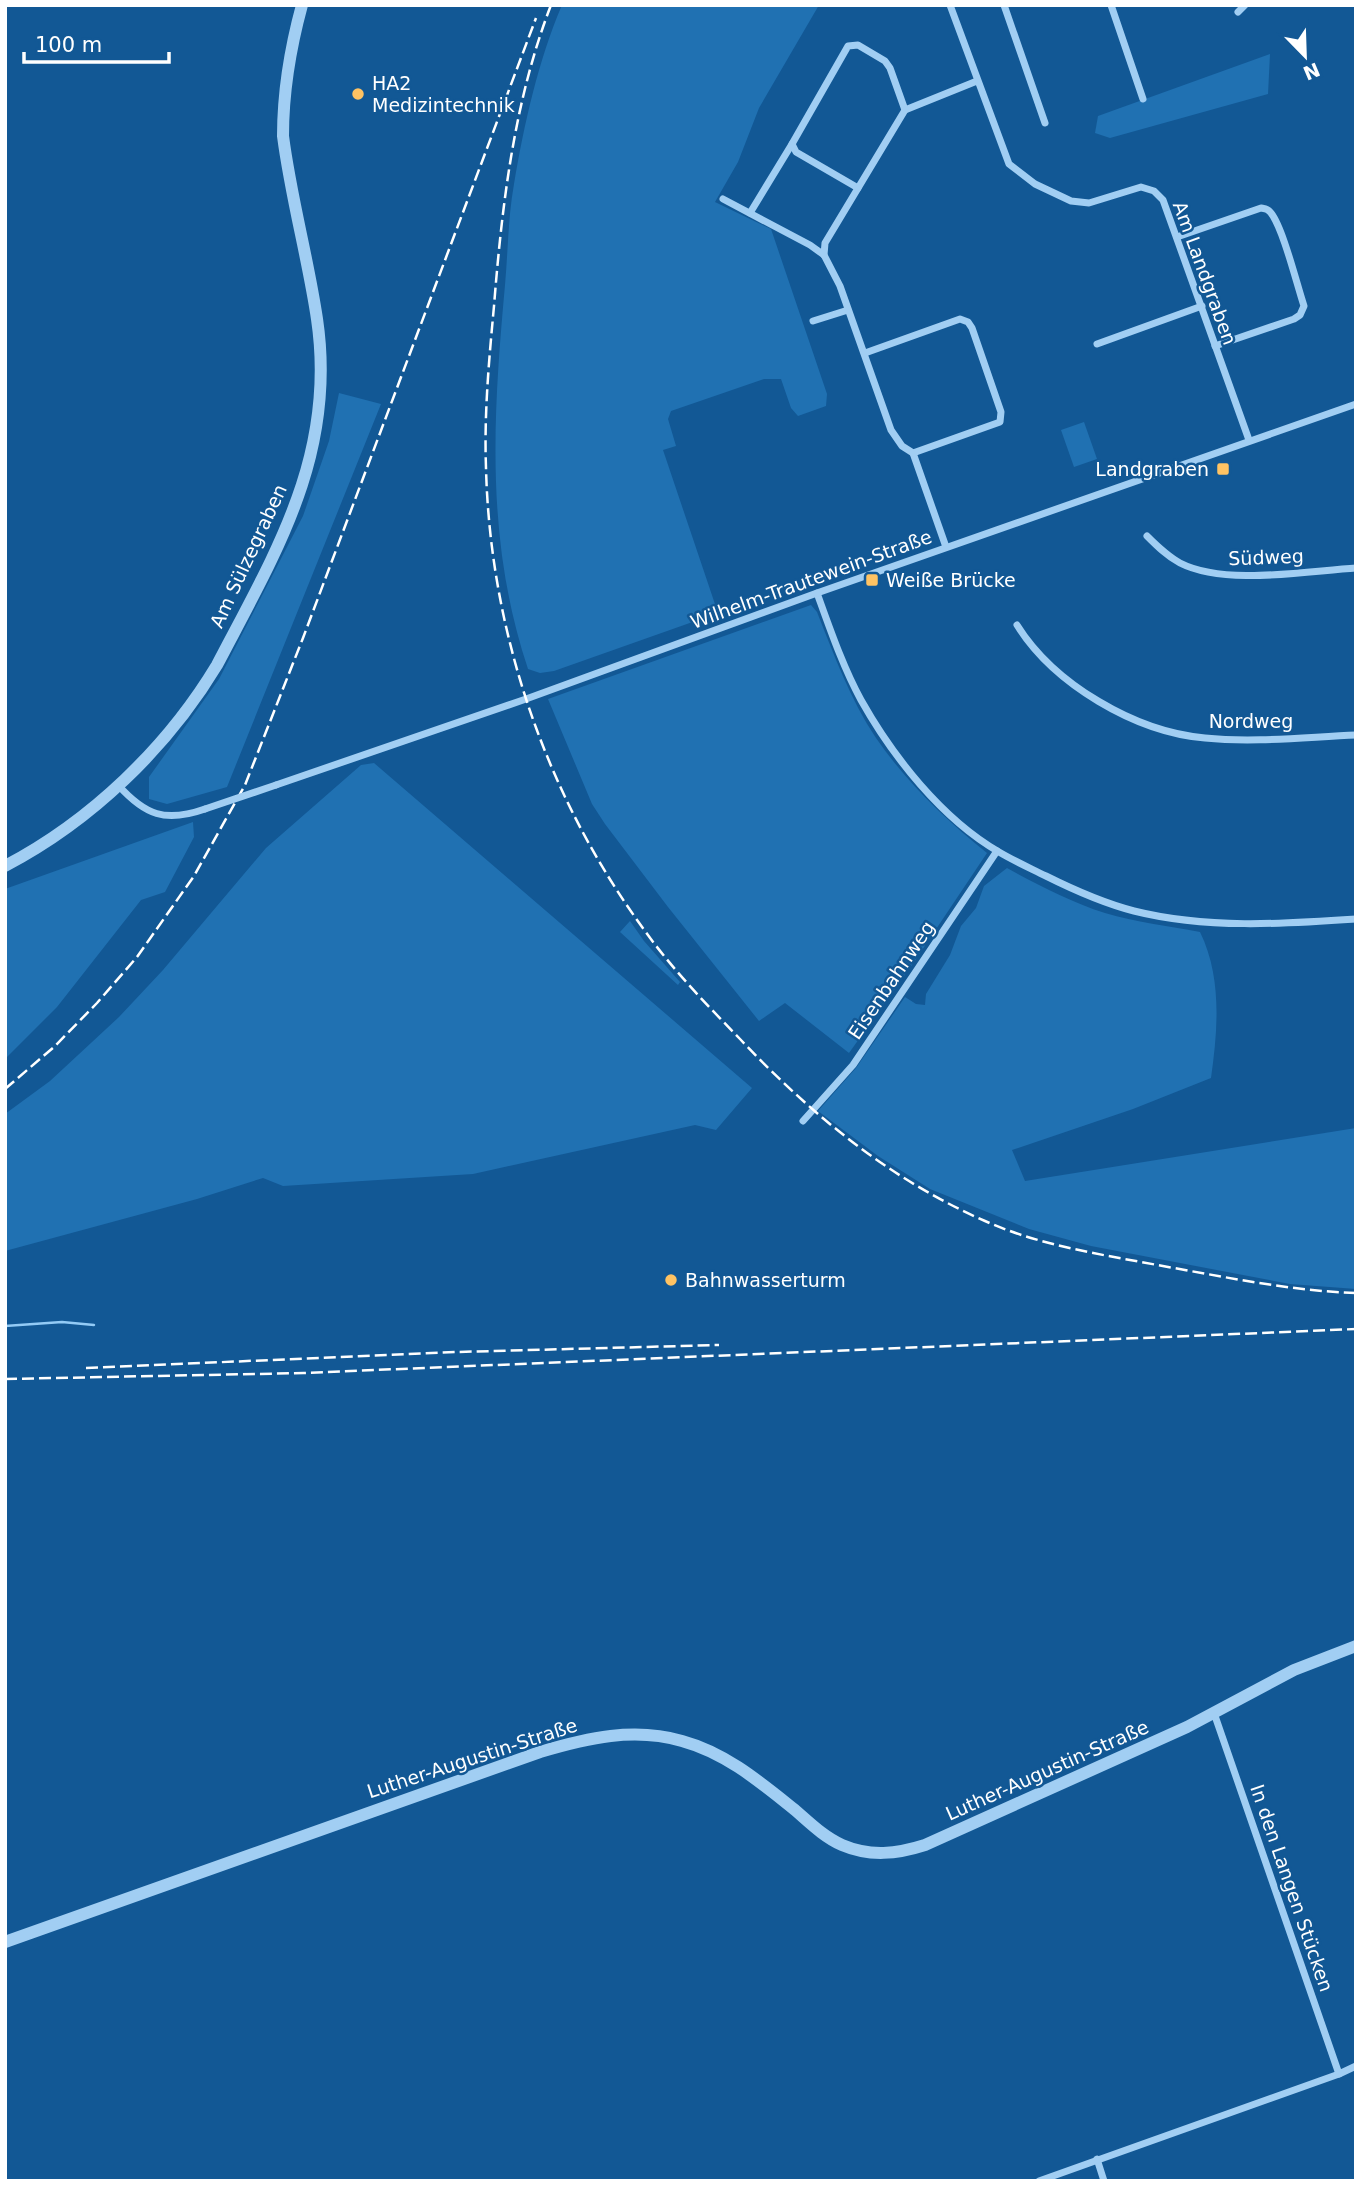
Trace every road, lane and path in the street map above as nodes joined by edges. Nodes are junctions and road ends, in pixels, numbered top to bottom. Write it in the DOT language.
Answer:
graph roads {
  1 [pos="302,5"];
  2 [pos="950,5"];
  3 [pos="1004,5"];
  4 [pos="1111,5"];
  5 [pos="1245,5"];
  6 [pos="1238,12"];
  7 [pos="977,81"];
  8 [pos="1143,99"];
  9 [pos="905,110"];
  10 [pos="1045,123"];
  11 [pos="792,144"];
  12 [pos="858,188"];
  13 [pos="723,199"];
  14 [pos="750,213"];
  15 [pos="1177,237"];
  16 [pos="824,255"];
  17 [pos="1202,306"];
  18 [pos="848,310"];
  19 [pos="813,321"];
  20 [pos="1097,344"];
  21 [pos="1215,346"];
  22 [pos="865,353"];
  23 [pos="1356,404"];
  24 [pos="1248,440"];
  25 [pos="913,453"];
  26 [pos="1146,536"];
  27 [pos="946,547"];
  28 [pos="1356,568"];
  29 [pos="817,593"];
  30 [pos="1017,625"];
  31 [pos="1356,735"];
  32 [pos="118,785"];
  33 [pos="997,851"];
  34 [pos="5,866"];
  35 [pos="1356,919"];
  36 [pos="803,1121"];
  37 [pos="1356,1646"];
  38 [pos="1214,1713"];
  39 [pos="5,1942"];
  40 [pos="1356,2066"];
  41 [pos="1339,2074"];
  42 [pos="1097,2159"];
  43 [pos="1039,2181"];
  44 [pos="1104,2181"];
  1 -- 32 [label="street, Am Sülzegraben"];
  2 -- 7 [label="street, Am Landgraben"];
  3 -- 10 [label="street"];
  4 -- 8 [label="street"];
  5 -- 6 [label="street"];
  7 -- 9 [label="street"];
  7 -- 15 [label="street, Am Landgraben"];
  9 -- 11 [label="street"];
  9 -- 12 [label="street"];
  11 -- 12 [label="street"];
  11 -- 14 [label="street"];
  12 -- 16 [label="street"];
  13 -- 14 [label="street"];
  14 -- 16 [label="street"];
  15 -- 17 [label="street, Am Landgraben"];
  15 -- 21 [label="street"];
  16 -- 18 [label="street"];
  17 -- 20 [label="street"];
  17 -- 21 [label="street, Am Landgraben"];
  18 -- 19 [label="street"];
  18 -- 22 [label="street"];
  21 -- 24 [label="street, Am Landgraben"];
  22 -- 25 [label="street"];
  22 -- 25 [label="street"];
  23 -- 24 [label="street, Wilhelm-Trautewein-Straße"];
  24 -- 27 [label="street, Wilhelm-Trautewein-Straße"];
  25 -- 27 [label="street"];
  26 -- 28 [label="street, Südweg"];
  27 -- 29 [label="street, Wilhelm-Trautewein-Straße"];
  29 -- 32 [label="street, Wilhelm-Trautewein-Straße, bridge"];
  29 -- 33 [label="street"];
  30 -- 31 [label="street, Nordweg"];
  32 -- 34 [label="street, Am Sülzegraben"];
  33 -- 35 [label="street"];
  33 -- 36 [label="street, Eisenbahnweg"];
  37 -- 38 [label="street, Luther-Augustin-Straße"];
  38 -- 39 [label="street, Luther-Augustin-Straße"];
  38 -- 41 [label="street, In den Langen Stücken"];
  40 -- 41 [label="street"];
  41 -- 42 [label="street"];
  42 -- 43 [label="street"];
  42 -- 44 [label="street"];
}
